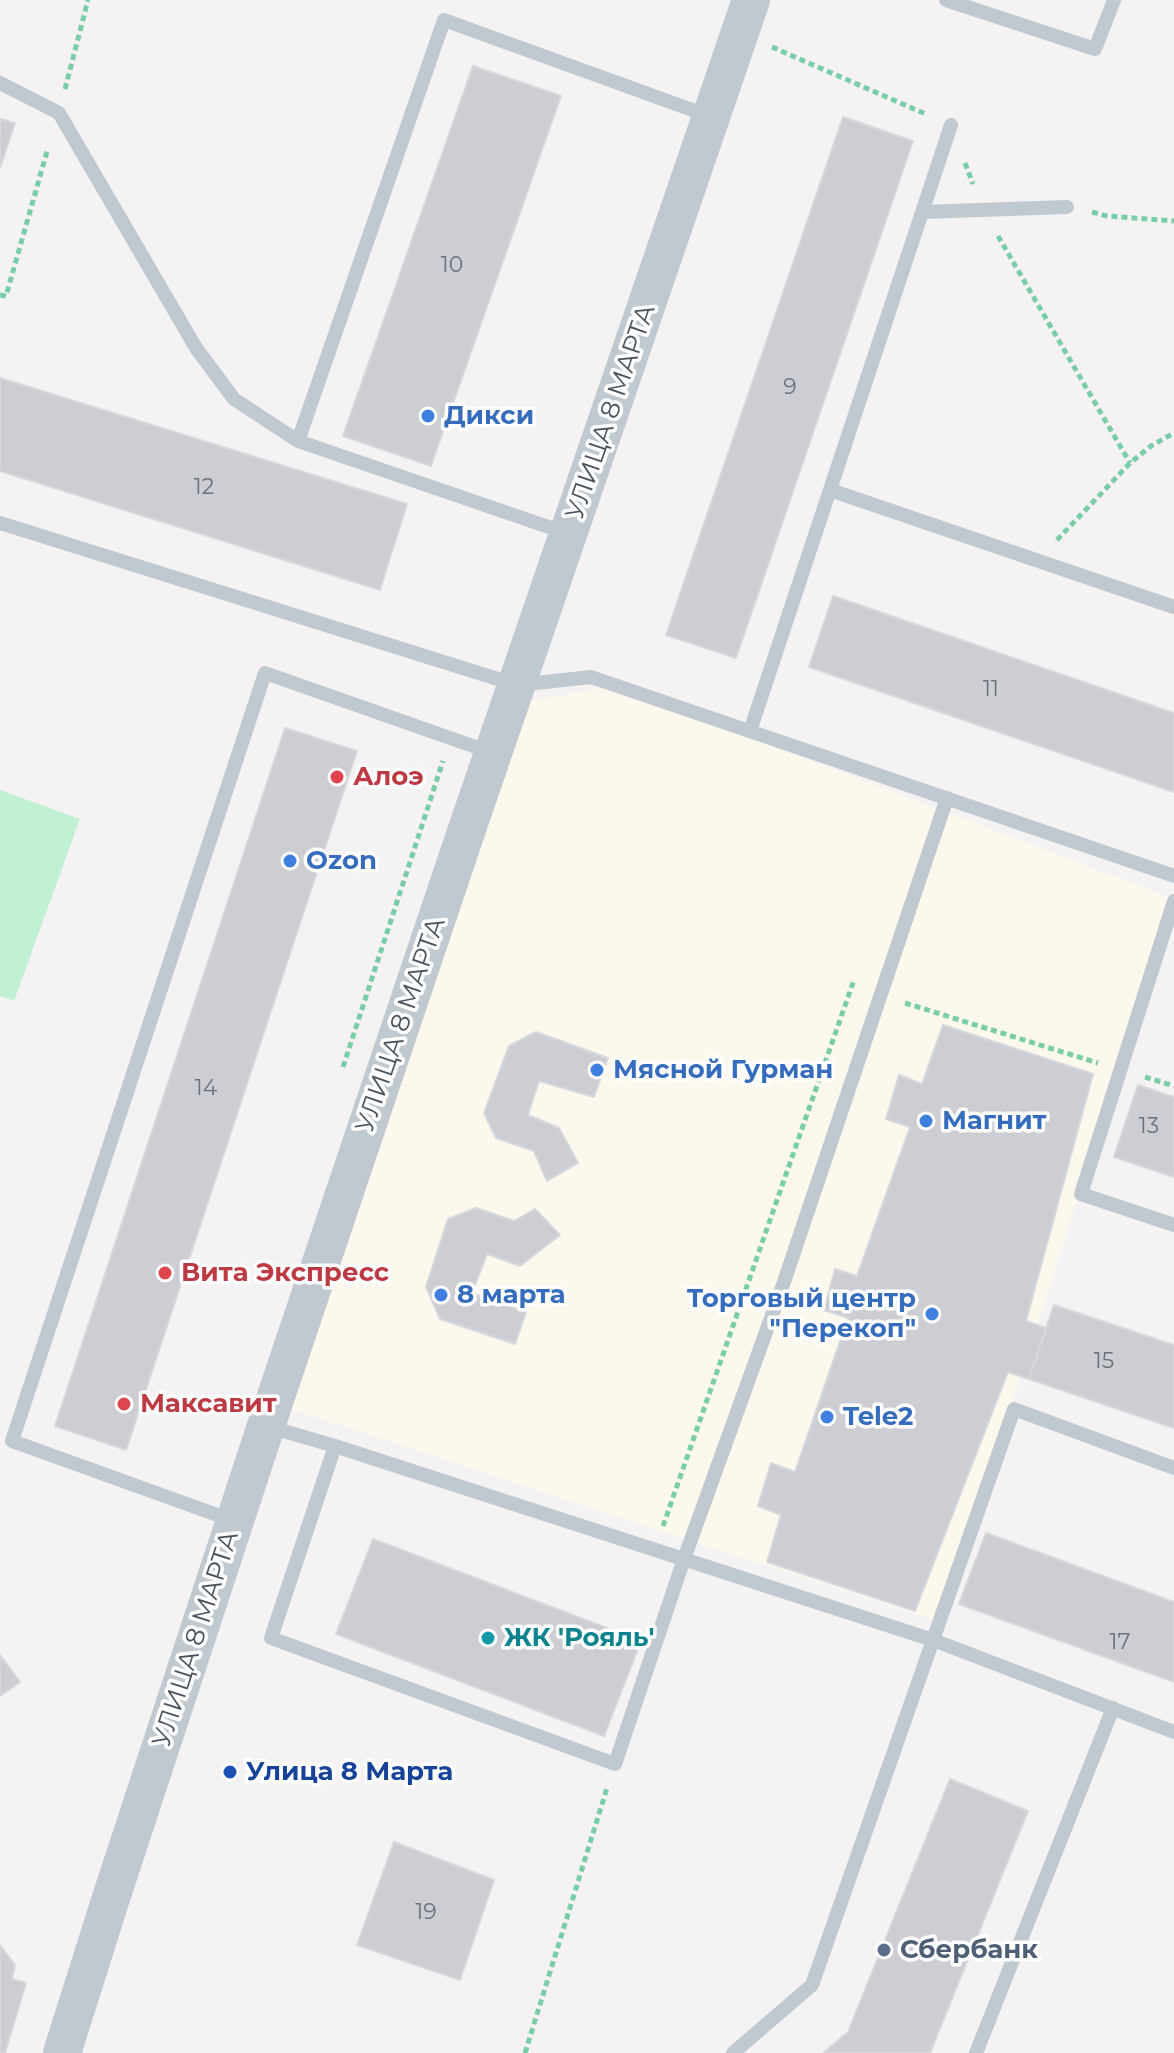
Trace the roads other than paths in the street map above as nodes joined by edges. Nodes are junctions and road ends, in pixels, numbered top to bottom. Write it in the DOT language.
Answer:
graph roads {
  1 [pos="751,0"];
  2 [pos="946,0"];
  3 [pos="1114,0"];
  4 [pos="0,83"];
  5 [pos="711,117"];
  6 [pos="951,125"];
  7 [pos="1067,207"];
  8 [pos="922,212"];
  9 [pos="298,441"];
  10 [pos="830,490"];
  11 [pos="0,523"];
  12 [pos="569,534"];
  13 [pos="1174,607"];
  14 [pos="517,685"];
  15 [pos="750,731"];
  16 [pos="493,753"];
  17 [pos="947,798"];
  18 [pos="1174,876"];
  19 [pos="1174,901"];
  20 [pos="1174,1225"];
  21 [pos="266,1426"];
  22 [pos="335,1446"];
  23 [pos="1174,1468"];
  24 [pos="234,1522"];
  25 [pos="684,1559"];
  26 [pos="933,1640"];
  27 [pos="1113,1708"];
  28 [pos="1174,1732"];
  29 [pos="62,2053"];
  30 [pos="733,2053"];
  31 [pos="976,2053"];
  1 -- 5 [label="street, УЛИЦА 8 МАРТА"];
  2 -- 3 [label="lane"];
  4 -- 9 [label="lane"];
  5 -- 9 [label="lane"];
  5 -- 12 [label="street, УЛИЦА 8 МАРТА"];
  6 -- 8 [label="lane"];
  7 -- 8 [label="lane"];
  8 -- 10 [label="lane"];
  9 -- 12 [label="lane"];
  10 -- 13 [label="lane"];
  10 -- 15 [label="lane"];
  11 -- 14 [label="lane"];
  12 -- 14 [label="street, УЛИЦА 8 МАРТА"];
  14 -- 15 [label="lane"];
  14 -- 16 [label="street, УЛИЦА 8 МАРТА"];
  15 -- 17 [label="lane"];
  16 -- 21 [label="street, УЛИЦА 8 МАРТА"];
  16 -- 24 [label="lane"];
  17 -- 18 [label="lane"];
  17 -- 25 [label="lane"];
  19 -- 20 [label="lane"];
  21 -- 22 [label="lane"];
  21 -- 24 [label="street, УЛИЦА 8 МАРТА"];
  22 -- 25 [label="lane"];
  22 -- 25 [label="lane"];
  23 -- 26 [label="lane"];
  24 -- 29 [label="street, УЛИЦА 8 МАРТА"];
  25 -- 26 [label="lane"];
  26 -- 27 [label="lane"];
  26 -- 30 [label="lane"];
  27 -- 28 [label="lane"];
  27 -- 31 [label="lane"];
}
